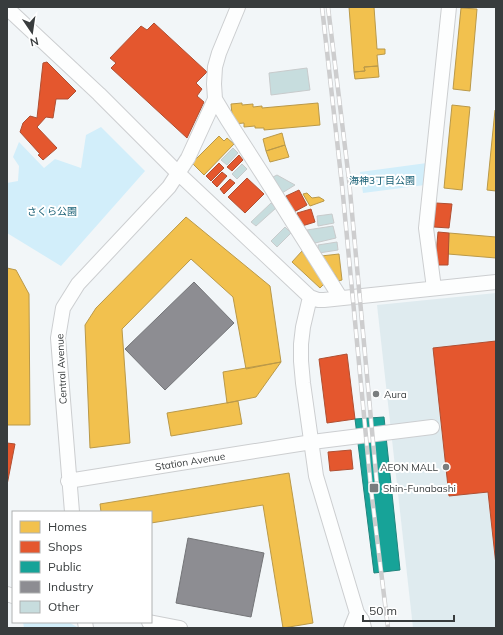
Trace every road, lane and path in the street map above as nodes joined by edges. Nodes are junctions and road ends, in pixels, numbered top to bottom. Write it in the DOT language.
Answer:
graph roads {
  1 [pos="238,7"];
  2 [pos="449,7"];
  3 [pos="7,8"];
  4 [pos="215,99"];
  5 [pos="178,174"];
  6 [pos="496,282"];
  7 [pos="434,288"];
  8 [pos="310,297"];
  9 [pos="340,297"];
  10 [pos="432,427"];
  11 [pos="312,442"];
  12 [pos="68,481"];
  13 [pos="72,511"];
  14 [pos="356,614"];
  15 [pos="152,623"];
  16 [pos="180,628"];
  17 [pos="351,628"];
  18 [pos="364,628"];
  1 -- 4 [label="street"];
  2 -- 7 [label="street"];
  3 -- 5 [label="street"];
  4 -- 5 [label="street, Central Avenue"];
  4 -- 9 [label="street"];
  5 -- 8 [label="street"];
  5 -- 12 [label="street, Central Avenue"];
  6 -- 7 [label="street"];
  7 -- 9 [label="street"];
  8 -- 9 [label="street"];
  8 -- 11 [label="street"];
  10 -- 11 [label="street, Station Avenue"];
  11 -- 12 [label="street, Station Avenue"];
  11 -- 14 [label="street"];
  12 -- 13 [label="street, Central Avenue"];
  14 -- 17 [label="street"];
  14 -- 18 [label="street"];
  15 -- 16 [label="street"];
}
